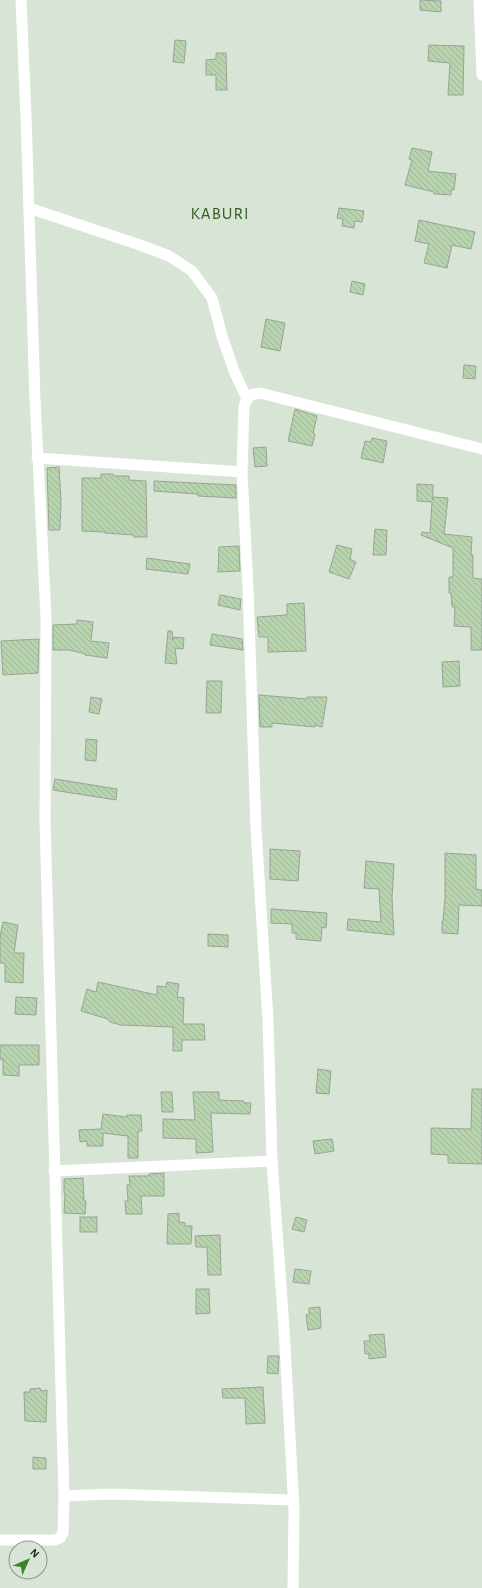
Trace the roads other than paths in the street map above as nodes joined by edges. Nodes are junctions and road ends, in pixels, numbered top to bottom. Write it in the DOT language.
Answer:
graph roads {
  1 [pos="21,0"];
  2 [pos="479,0"];
  3 [pos="482,74"];
  4 [pos="29,208"];
  5 [pos="246,398"];
  6 [pos="482,449"];
  7 [pos="37,458"];
  8 [pos="242,472"];
  9 [pos="272,1161"];
  10 [pos="54,1171"];
  11 [pos="64,1496"];
  12 [pos="293,1500"];
  13 [pos="0,1540"];
  14 [pos="292,1588"];
  1 -- 4 [label="street"];
  2 -- 3 [label="street"];
  4 -- 5 [label="street"];
  4 -- 7 [label="street"];
  5 -- 6 [label="street"];
  5 -- 8 [label="street"];
  7 -- 8 [label="street"];
  7 -- 10 [label="street"];
  8 -- 9 [label="street"];
  9 -- 10 [label="street"];
  9 -- 12 [label="street"];
  10 -- 11 [label="street"];
  11 -- 12 [label="street"];
  11 -- 13 [label="street"];
  12 -- 14 [label="street"];
}
